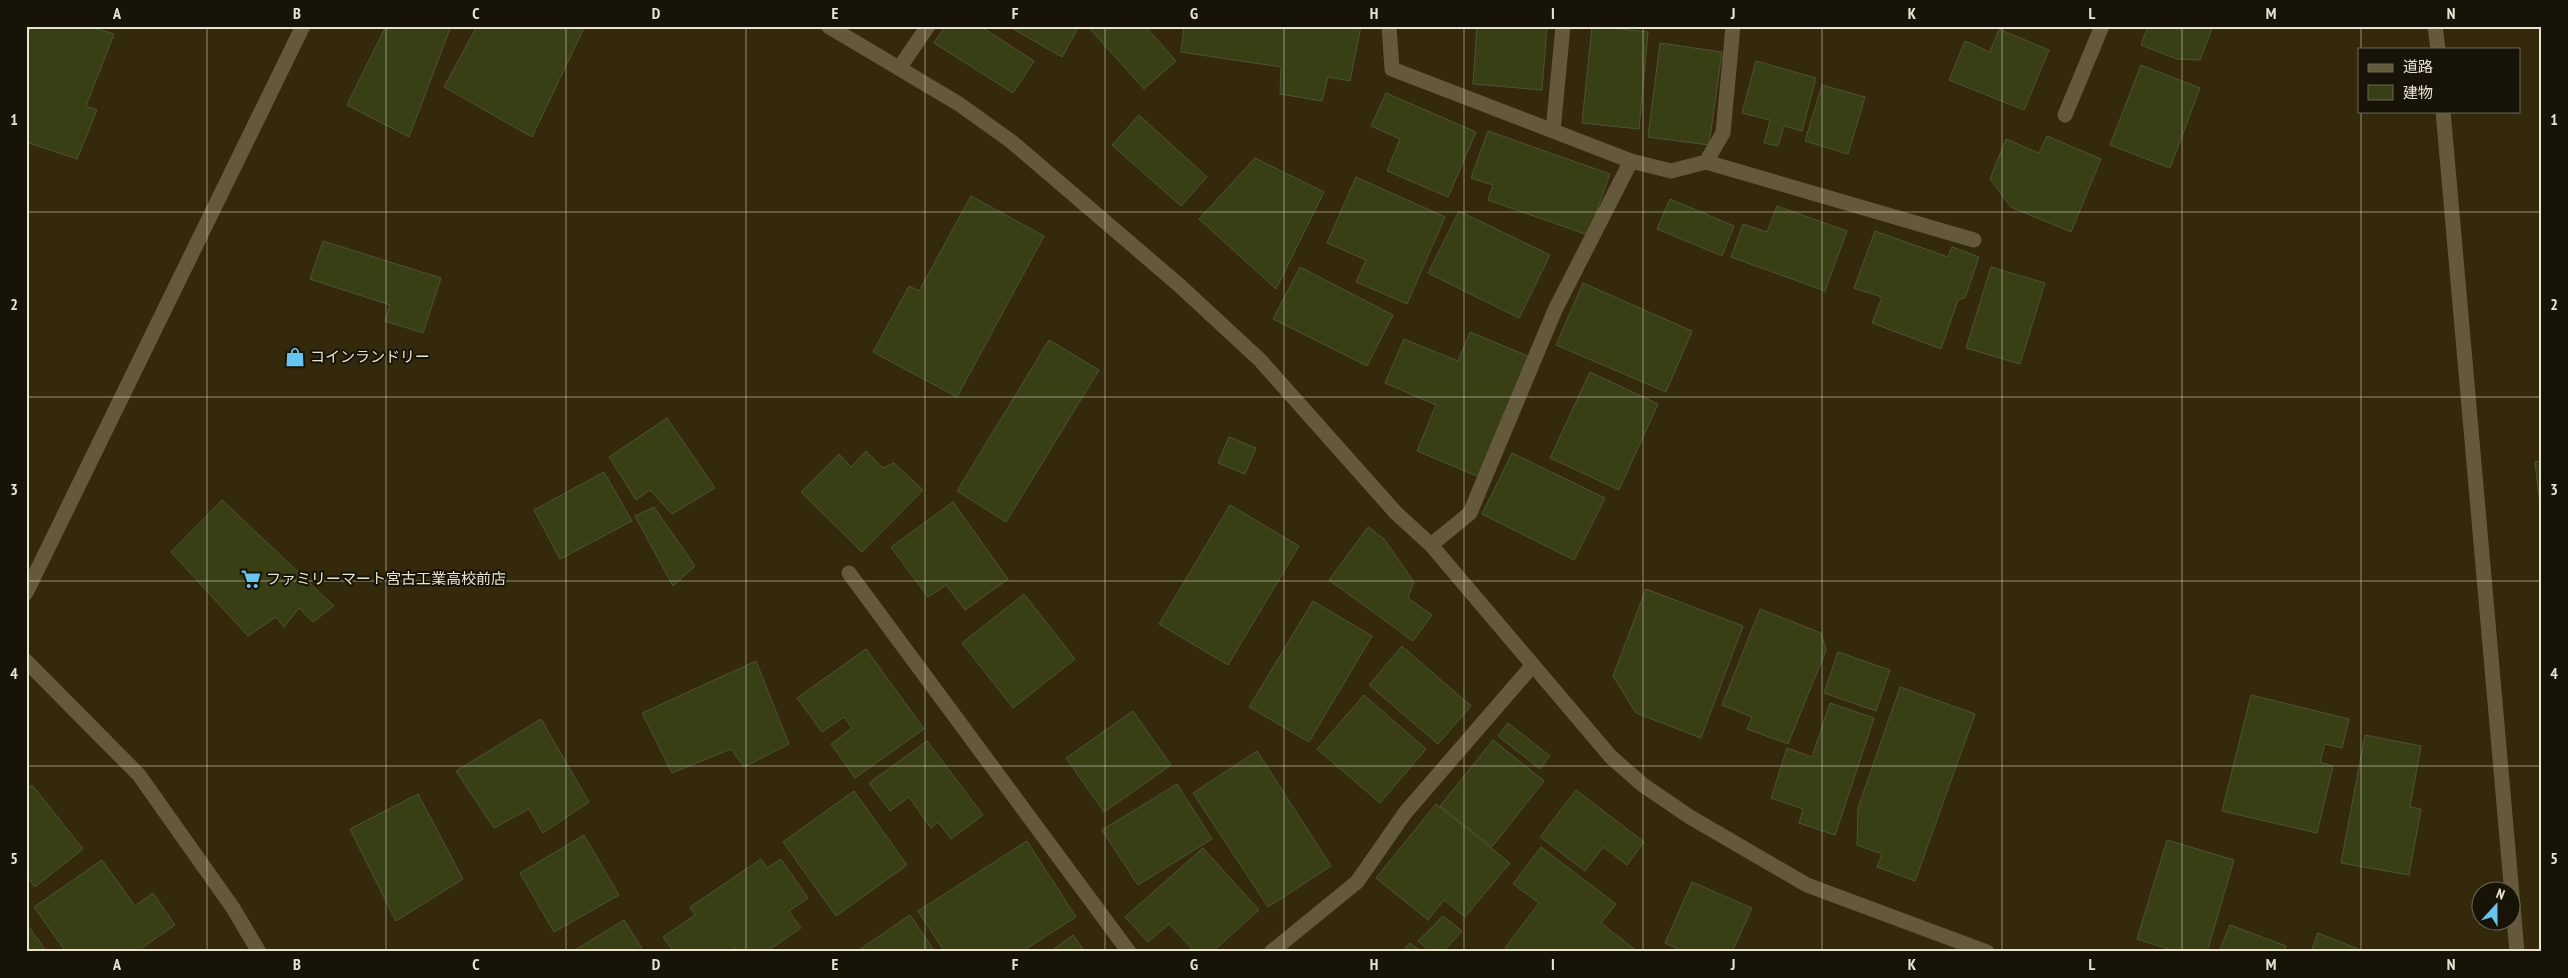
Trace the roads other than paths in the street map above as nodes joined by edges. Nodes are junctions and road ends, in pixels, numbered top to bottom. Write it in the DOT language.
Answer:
graph roads {
  1 [pos="303,26"];
  2 [pos="828,26"];
  3 [pos="928,26"];
  4 [pos="1389,26"];
  5 [pos="1563,26"];
  6 [pos="1733,26"];
  7 [pos="2102,26"];
  8 [pos="2436,26"];
  9 [pos="2438,48"];
  10 [pos="900,67"];
  11 [pos="2443,112"];
  12 [pos="2065,115"];
  13 [pos="1553,131"];
  14 [pos="1631,161"];
  15 [pos="1706,162"];
  16 [pos="1974,240"];
  17 [pos="1431,545"];
  18 [pos="850,572"];
  19 [pos="26,593"];
  20 [pos="26,661"];
  21 [pos="1532,666"];
  22 [pos="259,952"];
  23 [pos="1129,952"];
  24 [pos="1271,952"];
  25 [pos="1987,952"];
  26 [pos="2517,952"];
  1 -- 19 [label="street"];
  2 -- 10 [label="street"];
  3 -- 10 [label="street"];
  4 -- 13 [label="street"];
  5 -- 13 [label="street"];
  6 -- 15 [label="street"];
  7 -- 12 [label="street"];
  8 -- 9 [label="street"];
  10 -- 17 [label="street"];
  11 -- 26 [label="street"];
  13 -- 14 [label="street"];
  14 -- 15 [label="street"];
  14 -- 17 [label="street"];
  15 -- 16 [label="street"];
  17 -- 21 [label="street"];
  18 -- 23 [label="street"];
  20 -- 22 [label="street"];
  21 -- 24 [label="street"];
  21 -- 25 [label="street"];
}
